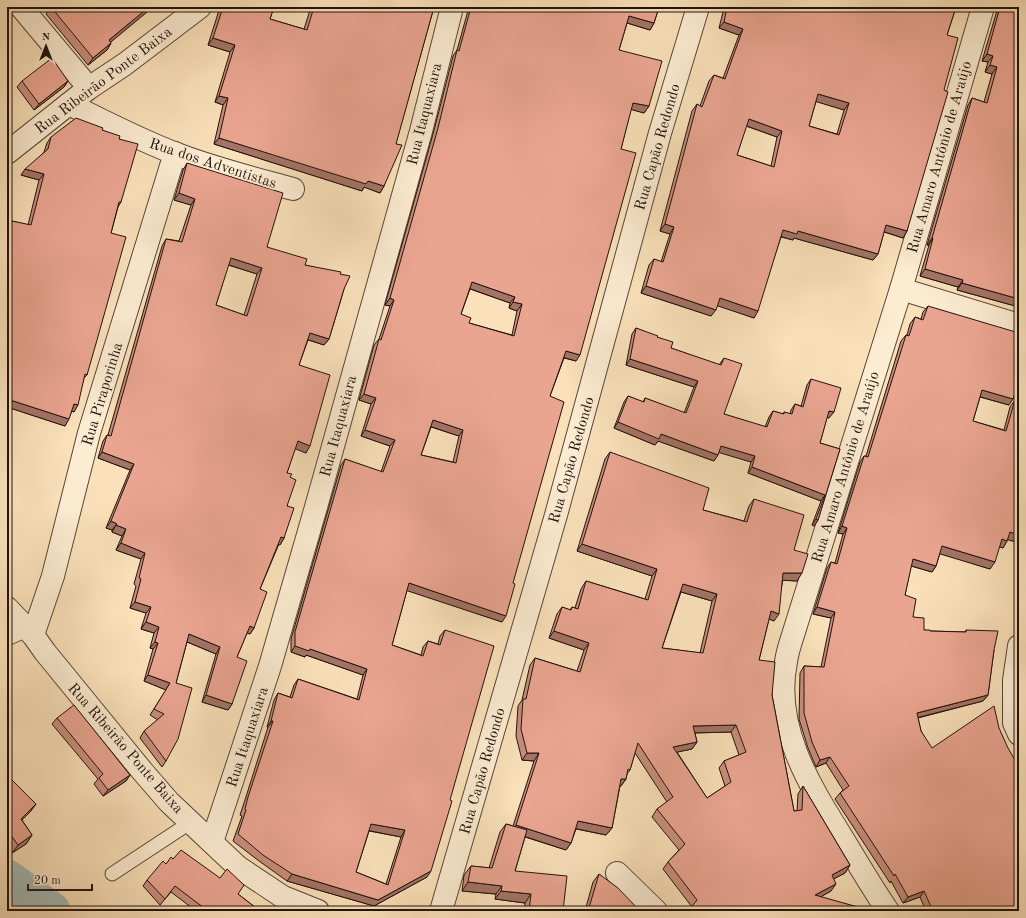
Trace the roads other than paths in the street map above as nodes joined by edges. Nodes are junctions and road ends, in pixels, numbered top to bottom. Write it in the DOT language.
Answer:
graph roads {
  1 [pos="21,7"];
  2 [pos="200,7"];
  3 [pos="452,7"];
  4 [pos="698,7"];
  5 [pos="983,7"];
  6 [pos="89,88"];
  7 [pos="69,104"];
  8 [pos="7,153"];
  9 [pos="175,153"];
  10 [pos="293,189"];
  11 [pos="901,289"];
  12 [pos="1019,325"];
  13 [pos="7,608"];
  14 [pos="30,632"];
  15 [pos="7,639"];
  16 [pos="1019,646"];
  17 [pos="1019,734"];
  18 [pos="191,822"];
  19 [pos="212,842"];
  20 [pos="617,873"];
  21 [pos="112,874"];
  22 [pos="318,911"];
  23 [pos="441,911"];
  24 [pos="656,911"];
  25 [pos="888,911"];
  1 -- 6 [label="street"];
  2 -- 6 [label="street, Rua Ribeirão Ponte Baixa"];
  3 -- 19 [label="street, Rua Itaquaxiara"];
  4 -- 23 [label="street, Rua Capão Redondo"];
  5 -- 11 [label="street, Rua Amaro Antônio de Araújo"];
  6 -- 7 [label="street, Rua Ribeirão Ponte Baixa"];
  7 -- 8 [label="street, Rua Ribeirão Ponte Baixa"];
  7 -- 9 [label="street, Rua dos Adventistas"];
  9 -- 10 [label="street, Rua dos Adventistas"];
  9 -- 14 [label="street, Rua Piraporinha"];
  11 -- 12 [label="street"];
  11 -- 25 [label="street, Rua Amaro Antônio de Araújo"];
  13 -- 14 [label="street, Rua Ribeirão Ponte Baixa"];
  14 -- 15 [label="lane"];
  14 -- 18 [label="street, Rua Ribeirão Ponte Baixa"];
  16 -- 17 [label="street"];
  18 -- 19 [label="street, Rua Ribeirão Ponte Baixa"];
  18 -- 21 [label="lane"];
  19 -- 22 [label="street, Rua Ribeirão Ponte Baixa"];
  20 -- 24 [label="street"];
}
